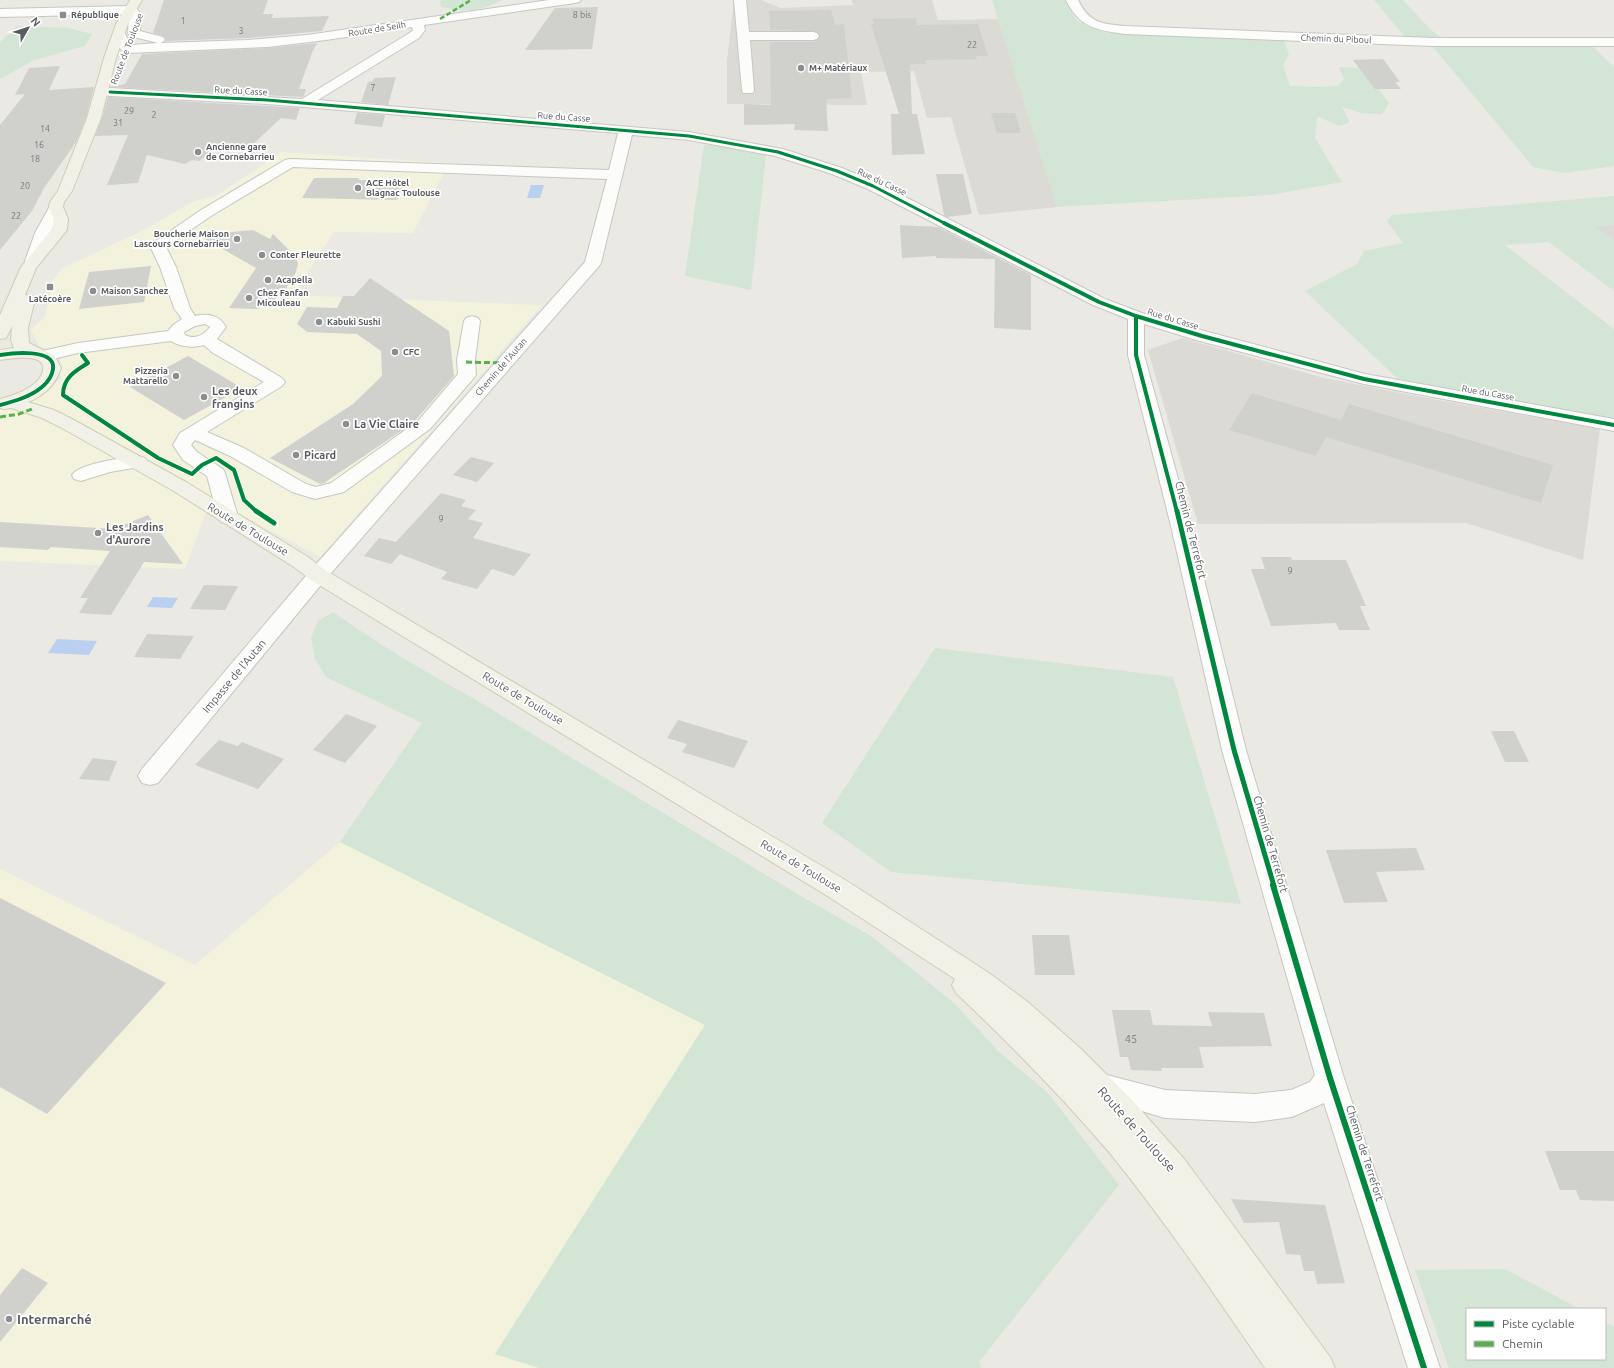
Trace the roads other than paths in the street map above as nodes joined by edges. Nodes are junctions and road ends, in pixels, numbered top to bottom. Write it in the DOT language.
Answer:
graph roads {
  1 [pos="146,0"];
  2 [pos="575,0"];
  3 [pos="740,0"];
  4 [pos="1072,0"];
  5 [pos="133,5"];
  6 [pos="77,12"];
  7 [pos="0,13"];
  8 [pos="417,23"];
  9 [pos="121,28"];
  10 [pos="134,33"];
  11 [pos="743,36"];
  12 [pos="812,36"];
  13 [pos="1614,42"];
  14 [pos="177,46"];
  15 [pos="124,59"];
  16 [pos="748,90"];
  17 [pos="110,92"];
  18 [pos="305,103"];
  19 [pos="94,118"];
  20 [pos="626,130"];
  21 [pos="615,175"];
  22 [pos="65,190"];
  23 [pos="1136,316"];
  24 [pos="190,321"];
  25 [pos="472,321"];
  26 [pos="0,334"];
  27 [pos="176,335"];
  28 [pos="206,339"];
  29 [pos="112,344"];
  30 [pos="38,354"];
  31 [pos="0,355"];
  32 [pos="48,380"];
  33 [pos="6,403"];
  34 [pos="1614,425"];
  35 [pos="195,433"];
  36 [pos="138,462"];
  37 [pos="81,475"];
  38 [pos="228,517"];
  39 [pos="318,575"];
  40 [pos="150,776"];
  41 [pos="909,935"];
  42 [pos="1330,1078"];
  43 [pos="1099,1086"];
  44 [pos="1284,1368"];
  45 [pos="1319,1368"];
  46 [pos="1424,1368"];
  1 -- 10 [label="main road, Route de Toulouse"];
  2 -- 8 [label="street, Route de Seilh"];
  3 -- 11 [label="street"];
  4 -- 13 [label="street, Chemin du Piboul"];
  5 -- 6 [label="street"];
  5 -- 9 [label="main road, Route de Toulouse"];
  5 -- 10 [label="street"];
  6 -- 7 [label="street"];
  6 -- 9 [label="street"];
  8 -- 14 [label="street, Route de Seilh"];
  8 -- 18 [label="street"];
  9 -- 15 [label="street"];
  9 -- 19 [label="main road, Route de Toulouse"];
  10 -- 14 [label="street, Route de Seilh"];
  10 -- 15 [label="main road, Route de Toulouse"];
  11 -- 12 [label="street"];
  11 -- 16 [label="street"];
  14 -- 15 [label="street, Route de Seilh"];
  15 -- 17 [label="main road, Route de Toulouse"];
  17 -- 18 [label="street, Rue du Casse"];
  17 -- 19 [label="main road, Route de Toulouse"];
  18 -- 20 [label="street, Rue du Casse"];
  19 -- 22 [label="main road, Route de Toulouse"];
  20 -- 21 [label="street, Chemin de l'Autan"];
  20 -- 23 [label="street, Rue du Casse"];
  21 -- 24 [label="street"];
  21 -- 39 [label="street, Chemin de l'Autan"];
  22 -- 26 [label="main road, Route de Toulouse"];
  22 -- 30 [label="main road"];
  23 -- 34 [label="street, Rue du Casse"];
  23 -- 42 [label="street, Chemin de Terrefort"];
  24 -- 27 [label="street"];
  24 -- 28 [label="street"];
  25 -- 35 [label="street"];
  27 -- 28 [label="street"];
  27 -- 29 [label="street"];
  28 -- 35 [label="street"];
  29 -- 30 [label="street"];
  29 -- 32 [label="street"];
  30 -- 31 [label="main road"];
  30 -- 32 [label="main road, Route de Toulouse"];
  32 -- 33 [label="main road"];
  32 -- 36 [label="main road, Route de Toulouse"];
  33 -- 36 [label="main road, Route de Toulouse"];
  35 -- 38 [label="street"];
  36 -- 37 [label="street"];
  36 -- 38 [label="main road, Route de Toulouse"];
  38 -- 39 [label="main road, Route de Toulouse"];
  39 -- 40 [label="street, Impasse de l'Autan"];
  39 -- 41 [label="main road, Route de Toulouse"];
  41 -- 43 [label="main road, Route de Toulouse"];
  41 -- 44 [label="main road, Route de Toulouse"];
  42 -- 43 [label="street"];
  42 -- 46 [label="street, Chemin de Terrefort"];
  43 -- 45 [label="main road, Route de Toulouse"];
}
